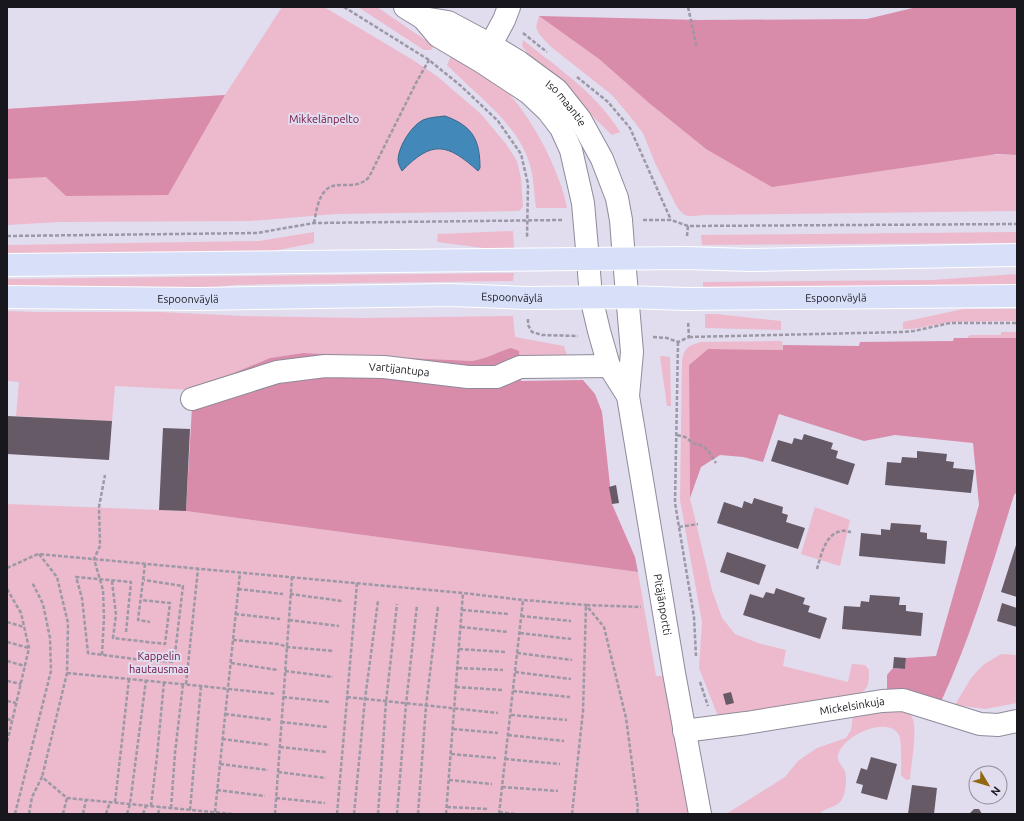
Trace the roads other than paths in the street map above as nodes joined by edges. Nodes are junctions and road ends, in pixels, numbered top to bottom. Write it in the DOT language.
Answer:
graph roads {
  1 [pos="405,7"];
  2 [pos="509,7"];
  3 [pos="486,53"];
  4 [pos="1017,255"];
  5 [pos="624,259"];
  6 [pos="588,260"];
  7 [pos="7,265"];
  8 [pos="1017,296"];
  9 [pos="7,297"];
  10 [pos="591,297"];
  11 [pos="628,297"];
  12 [pos="609,366"];
  13 [pos="628,396"];
  14 [pos="192,399"];
  15 [pos="1017,721"];
  16 [pos="684,732"];
  17 [pos="700,814"];
  1 -- 3 [label="street, Iso maantie"];
  2 -- 3 [label="street"];
  3 -- 5 [label="street, Iso maantie"];
  3 -- 6 [label="street, Iso maantie"];
  4 -- 5 [label="main road"];
  5 -- 6 [label="main road"];
  5 -- 11 [label="street, Iso maantie"];
  6 -- 7 [label="main road"];
  6 -- 10 [label="street, Iso maantie"];
  8 -- 11 [label="main road, Espoonväylä"];
  9 -- 10 [label="main road, Espoonväylä"];
  10 -- 11 [label="main road, Espoonväylä"];
  10 -- 12 [label="street, Pitäjänportti"];
  11 -- 13 [label="street, Pitäjänportti"];
  12 -- 13 [label="street, Pitäjänportti"];
  12 -- 14 [label="street, Vartijantupa"];
  13 -- 16 [label="street, Pitäjänportti"];
  15 -- 16 [label="street, Mickelsinkuja"];
  16 -- 17 [label="street, Pitäjänportti"];
}
